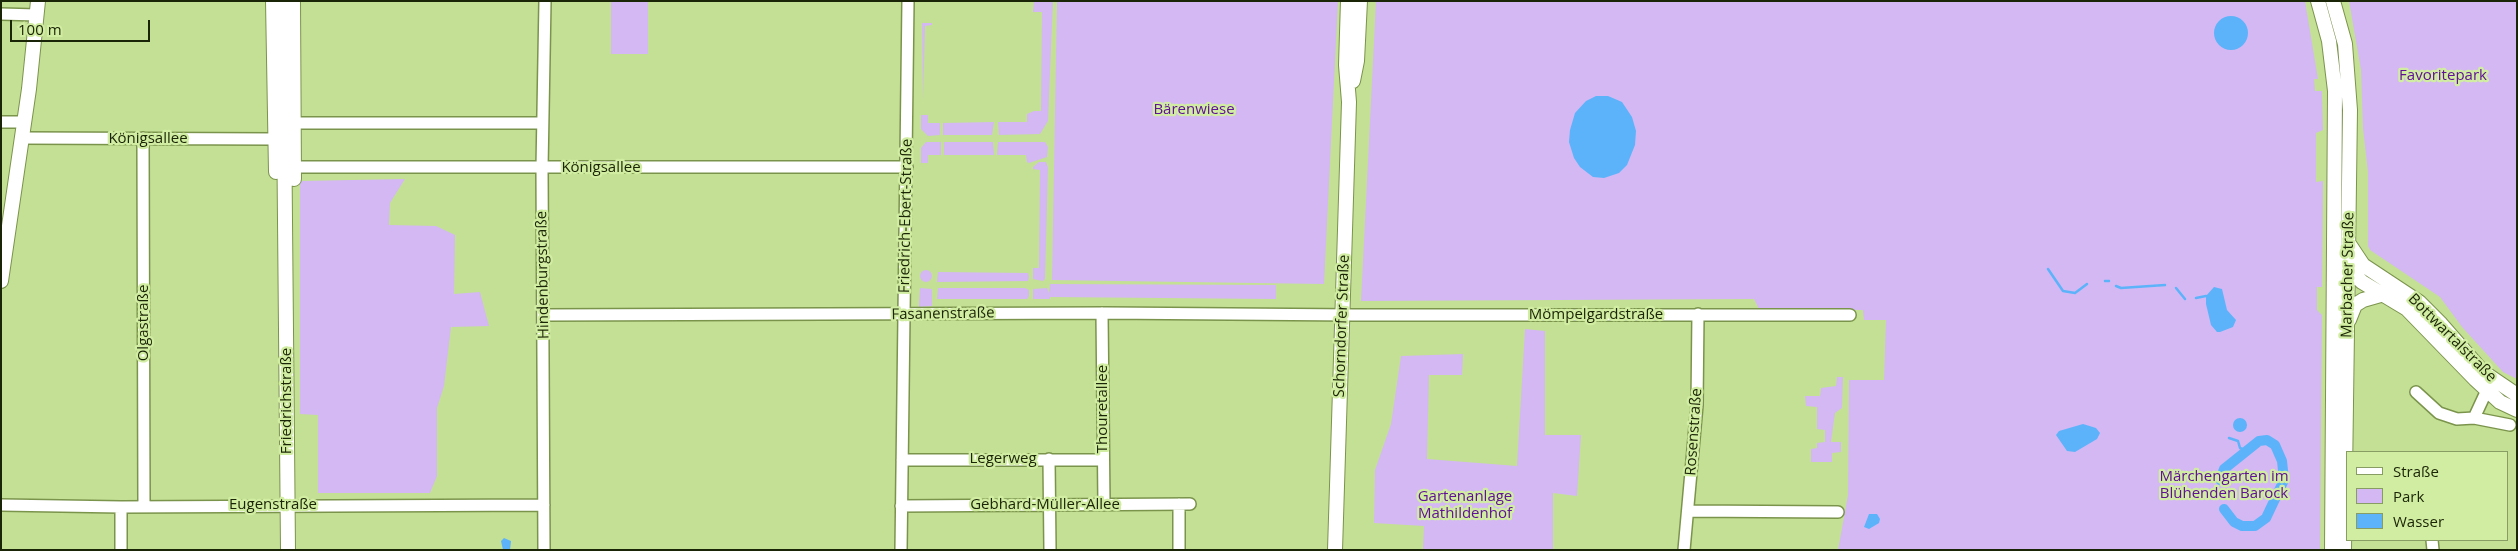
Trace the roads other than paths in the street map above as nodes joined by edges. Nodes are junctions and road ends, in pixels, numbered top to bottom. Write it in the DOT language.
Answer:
graph roads {
  1 [pos="273,1"];
  2 [pos="283,1"];
  3 [pos="293,1"];
  4 [pos="545,1"];
  5 [pos="908,1"];
  6 [pos="1348,1"];
  7 [pos="1360,1"];
  8 [pos="2318,1"];
  9 [pos="2333,1"];
  10 [pos="37,8"];
  11 [pos="1,14"];
  12 [pos="1349,102"];
  13 [pos="1,122"];
  14 [pos="24,122"];
  15 [pos="295,123"];
  16 [pos="542,123"];
  17 [pos="21,138"];
  18 [pos="143,138"];
  19 [pos="274,139"];
  20 [pos="294,167"];
  21 [pos="542,168"];
  22 [pos="907,168"];
  23 [pos="2332,236"];
  24 [pos="2348,243"];
  25 [pos="286,252"];
  26 [pos="2363,265"];
  27 [pos="2348,268"];
  28 [pos="1,281"];
  29 [pos="2333,290"];
  30 [pos="2384,294"];
  31 [pos="1102,313"];
  32 [pos="1698,314"];
  33 [pos="1850,314"];
  34 [pos="544,315"];
  35 [pos="904,315"];
  36 [pos="1343,315"];
  37 [pos="2348,325"];
  38 [pos="2487,390"];
  39 [pos="2416,392"];
  40 [pos="2517,395"];
  41 [pos="2517,410"];
  42 [pos="2474,418"];
  43 [pos="2510,425"];
  44 [pos="1048,459"];
  45 [pos="902,460"];
  46 [pos="1103,460"];
  47 [pos="1,505"];
  48 [pos="288,505"];
  49 [pos="544,505"];
  50 [pos="1049,505"];
  51 [pos="1104,505"];
  52 [pos="901,506"];
  53 [pos="121,507"];
  54 [pos="144,507"];
  55 [pos="1688,511"];
  56 [pos="1838,512"];
  57 [pos="121,550"];
  58 [pos="288,550"];
  59 [pos="544,550"];
  60 [pos="901,550"];
  61 [pos="1050,550"];
  62 [pos="1179,550"];
  63 [pos="1335,550"];
  64 [pos="1684,550"];
  65 [pos="2332,550"];
  66 [pos="2344,550"];
  1 -- 19 [label="main road, Friedrichstraße"];
  2 -- 25 [label="main road, Friedrichstraße"];
  3 -- 15 [label="main road, Friedrichstraße"];
  4 -- 16 [label="street, Hindenburgstraße"];
  5 -- 22 [label="street, Friedrich-Ebert-Straße"];
  6 -- 12 [label="main road, Schorndorfer Straße"];
  7 -- 12 [label="main road, Schorndorfer Straße"];
  8 -- 23 [label="main road, Marbacher Straße"];
  9 -- 24 [label="main road, Marbacher Straße"];
  10 -- 11 [label="street"];
  10 -- 14 [label="main road"];
  12 -- 36 [label="main road, Schorndorfer Straße"];
  13 -- 14 [label="street"];
  14 -- 17 [label="main road"];
  15 -- 16 [label="street"];
  15 -- 20 [label="main road, Friedrichstraße"];
  16 -- 21 [label="street, Hindenburgstraße"];
  17 -- 18 [label="street, Königsallee"];
  17 -- 28 [label="main road"];
  18 -- 19 [label="street, Königsallee"];
  18 -- 54 [label="street, Olgastraße"];
  19 -- 25 [label="main road, Friedrichstraße"];
  20 -- 21 [label="street, Königsallee"];
  20 -- 25 [label="main road, Friedrichstraße"];
  21 -- 22 [label="street, Königsallee"];
  21 -- 34 [label="street, Hindenburgstraße"];
  22 -- 35 [label="street, Friedrich-Ebert-Straße"];
  23 -- 27 [label="main road, Bottwartalstraße"];
  23 -- 29 [label="main road, Marbacher Straße"];
  24 -- 26 [label="main road, Bottwartalstraße"];
  24 -- 27 [label="main road, Marbacher Straße"];
  25 -- 48 [label="main road, Friedrichstraße"];
  26 -- 27 [label="main road"];
  26 -- 40 [label="main road, Bottwartalstraße"];
  27 -- 29 [label="main road"];
  27 -- 30 [label="main road, Bottwartalstraße"];
  27 -- 37 [label="main road, Marbacher Straße"];
  29 -- 65 [label="main road, Marbacher Straße"];
  30 -- 37 [label="main road, Bottwartalstraße"];
  30 -- 38 [label="main road, Bottwartalstraße"];
  31 -- 35 [label="street, Fasanenstraße"];
  31 -- 36 [label="street, Fasanenstraße"];
  31 -- 46 [label="street, Thouretallee"];
  32 -- 33 [label="street, Mömpelgardstraße"];
  32 -- 36 [label="street, Mömpelgardstraße"];
  32 -- 55 [label="street, Rosenstraße"];
  34 -- 35 [label="street, Fasanenstraße"];
  34 -- 49 [label="street, Hindenburgstraße"];
  35 -- 45 [label="street, Friedrich-Ebert-Straße"];
  36 -- 63 [label="main road, Schorndorfer Straße"];
  37 -- 66 [label="main road, Marbacher Straße"];
  38 -- 41 [label="main road, Bottwartalstraße"];
  38 -- 42 [label="street, Bottwartalstraße"];
  39 -- 42 [label="street"];
  42 -- 43 [label="street"];
  44 -- 45 [label="street, Legerweg"];
  44 -- 46 [label="street, Legerweg"];
  44 -- 50 [label="street"];
  45 -- 52 [label="street, Friedrich-Ebert-Straße"];
  46 -- 51 [label="street, Thouretallee"];
  47 -- 53 [label="street, Eugenstraße"];
  48 -- 49 [label="street, Eugenstraße"];
  48 -- 54 [label="street, Eugenstraße"];
  48 -- 58 [label="main road, Friedrichstraße"];
  49 -- 59 [label="street, Hindenburgstraße"];
  50 -- 51 [label="street, Gebhard-Müller-Allee"];
  50 -- 52 [label="street, Gebhard-Müller-Allee"];
  50 -- 61 [label="street"];
  51 -- 62 [label="street, Gebhard-Müller-Allee"];
  52 -- 60 [label="street, Friedrich-Ebert-Straße"];
  53 -- 54 [label="street, Eugenstraße"];
  53 -- 57 [label="street"];
  55 -- 56 [label="street"];
  55 -- 64 [label="street, Rosenstraße"];
}
